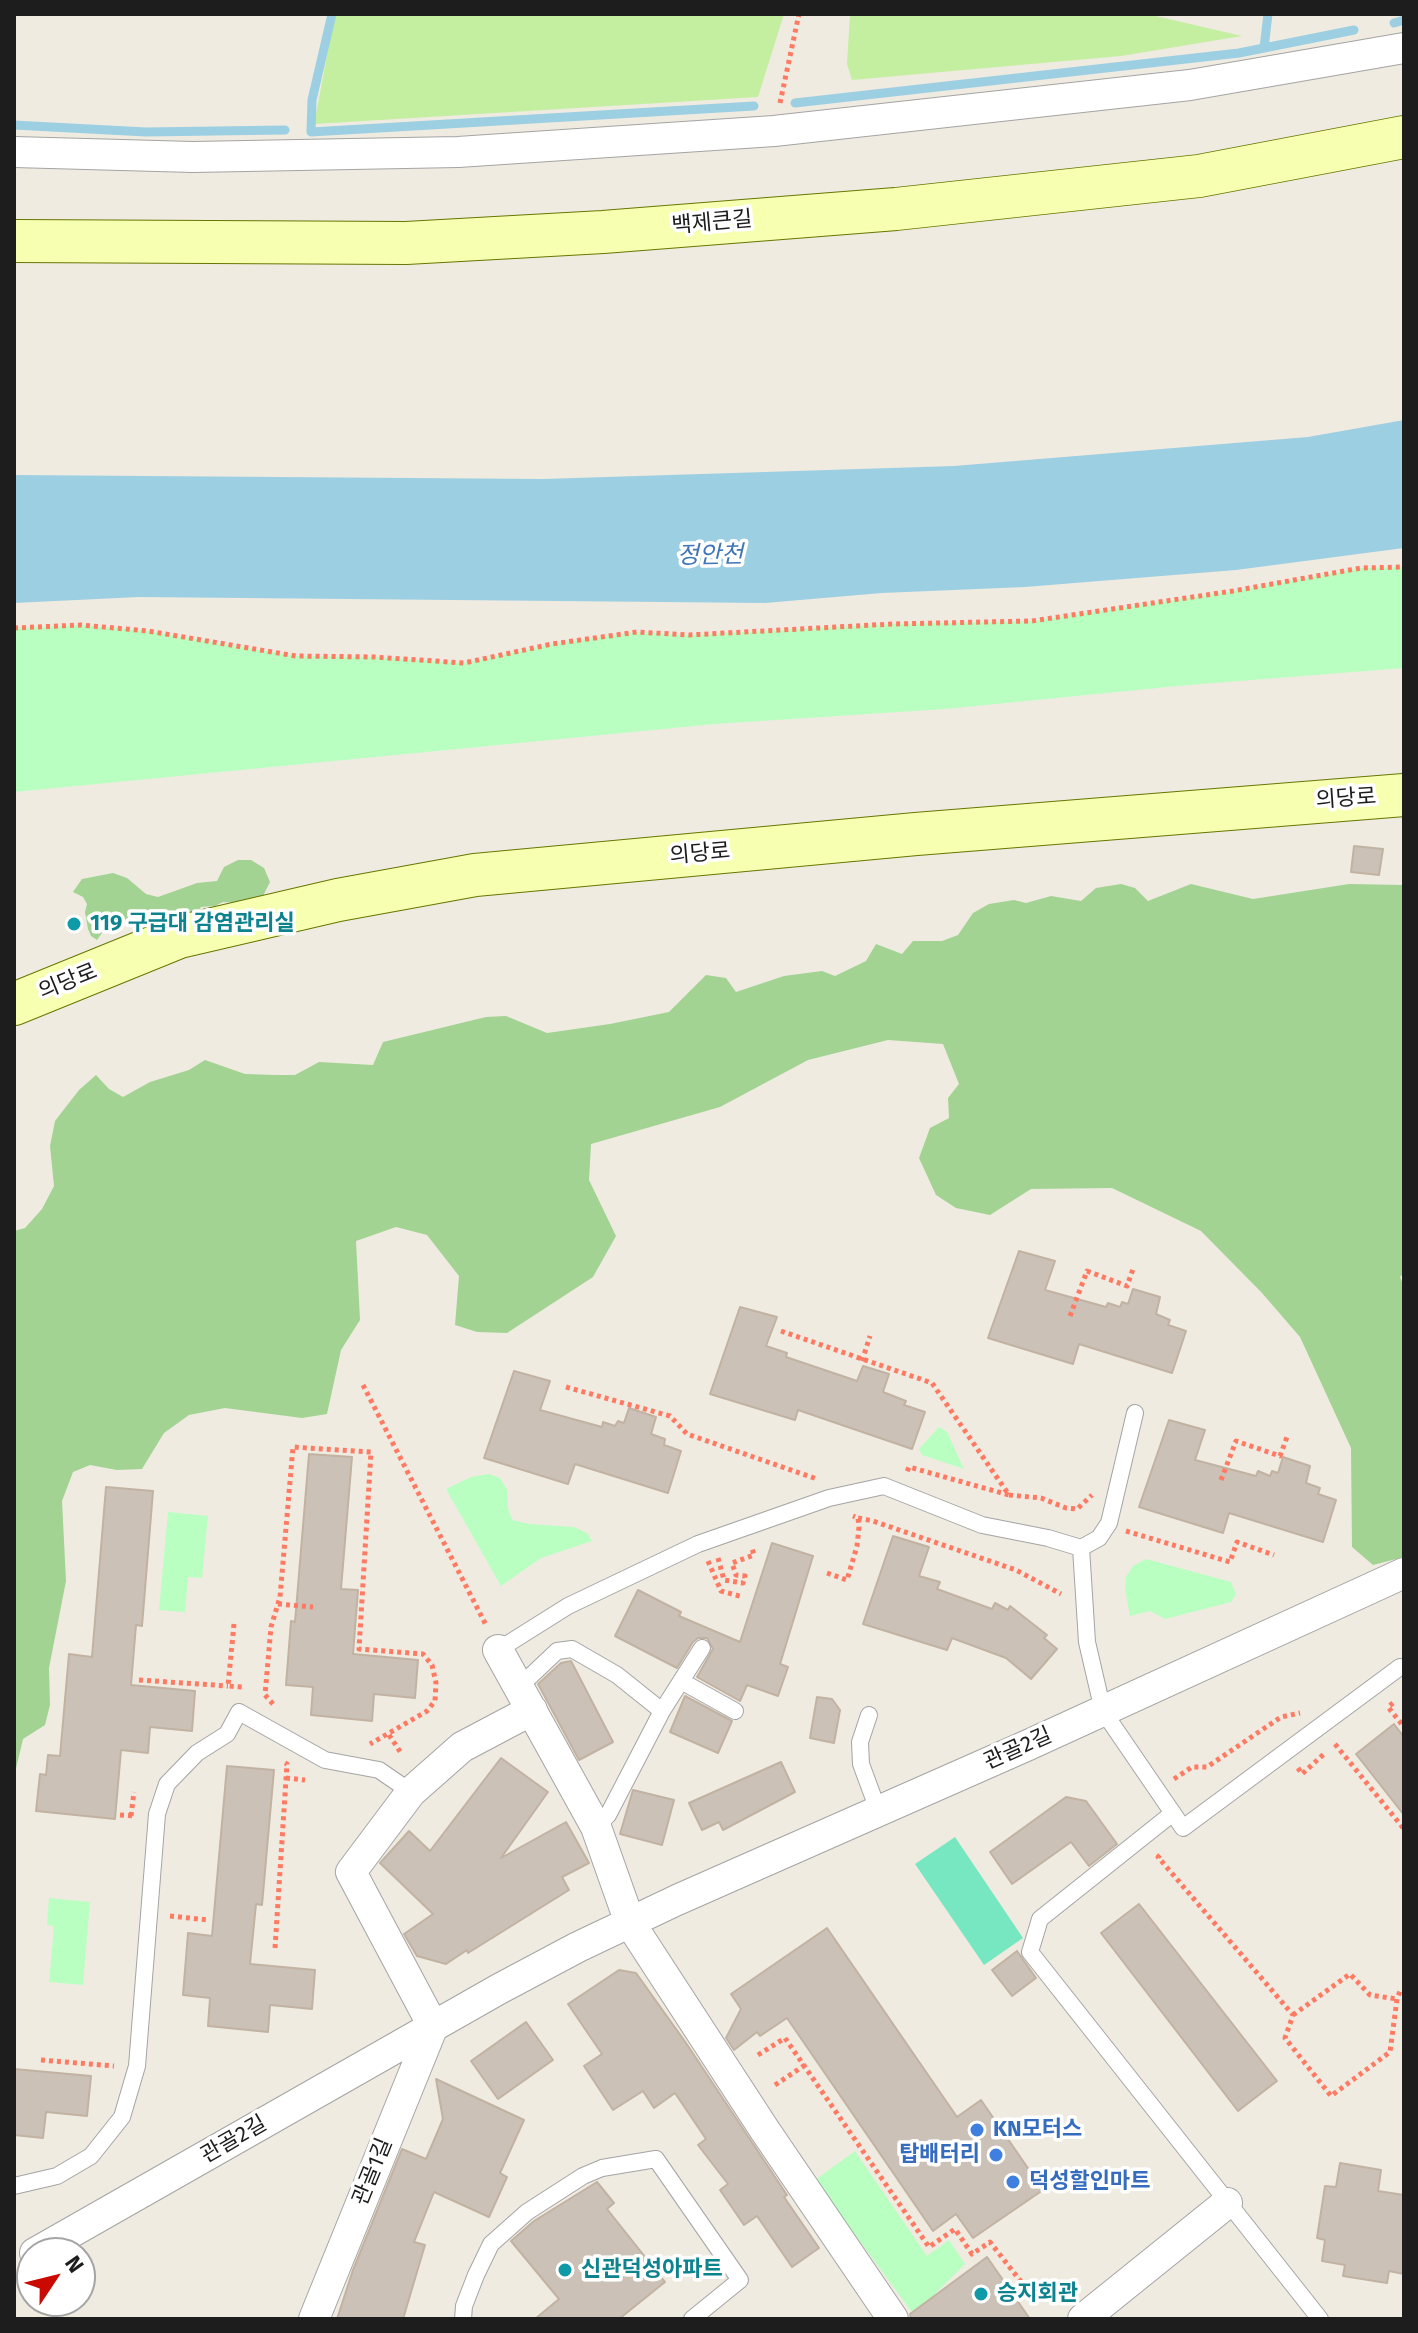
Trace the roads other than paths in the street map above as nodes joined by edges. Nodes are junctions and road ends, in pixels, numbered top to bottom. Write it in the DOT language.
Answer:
graph roads {
  1 [pos="1404,48"];
  2 [pos="1404,137"];
  3 [pos="14,152"];
  4 [pos="14,241"];
  5 [pos="1404,795"];
  6 [pos="14,1004"];
  7 [pos="1135,1413"];
  8 [pos="1081,1548"];
  9 [pos="1404,1573"];
  10 [pos="702,1648"];
  11 [pos="498,1650"];
  12 [pos="1404,1668"];
  13 [pos="681,1681"];
  14 [pos="526,1698"];
  15 [pos="662,1711"];
  16 [pos="735,1711"];
  17 [pos="1103,1711"];
  18 [pos="869,1715"];
  19 [pos="411,1792"];
  20 [pos="878,1810"];
  21 [pos="1173,1813"];
  22 [pos="596,1827"];
  23 [pos="630,1923"];
  24 [pos="433,2026"];
  25 [pos="14,2186"];
  26 [pos="1227,2203"];
  27 [pos="64,2237"];
  28 [pos="314,2319"];
  29 [pos="463,2319"];
  30 [pos="692,2319"];
  31 [pos="893,2319"];
  32 [pos="1083,2319"];
  33 [pos="1320,2319"];
  1 -- 3 [label="street"];
  2 -- 4 [label="main road, 백제큰길"];
  5 -- 6 [label="main road, 의당로"];
  7 -- 8 [label="lane"];
  8 -- 11 [label="lane"];
  8 -- 17 [label="lane"];
  9 -- 17 [label="street, 관골2길"];
  10 -- 13 [label="lane"];
  11 -- 14 [label="street"];
  12 -- 21 [label="lane"];
  13 -- 15 [label="lane"];
  13 -- 16 [label="lane"];
  14 -- 15 [label="lane"];
  14 -- 19 [label="street"];
  14 -- 22 [label="street"];
  15 -- 22 [label="lane"];
  17 -- 20 [label="street, 관골2길"];
  17 -- 21 [label="lane"];
  18 -- 20 [label="lane"];
  19 -- 24 [label="street"];
  19 -- 25 [label="lane"];
  20 -- 23 [label="street, 관골2길"];
  21 -- 26 [label="lane"];
  22 -- 23 [label="street"];
  23 -- 24 [label="street, 관골2길"];
  23 -- 31 [label="street"];
  24 -- 27 [label="street, 관골2길"];
  24 -- 28 [label="street, 관골1길"];
  26 -- 32 [label="street"];
  26 -- 33 [label="lane"];
  29 -- 30 [label="lane"];
}
